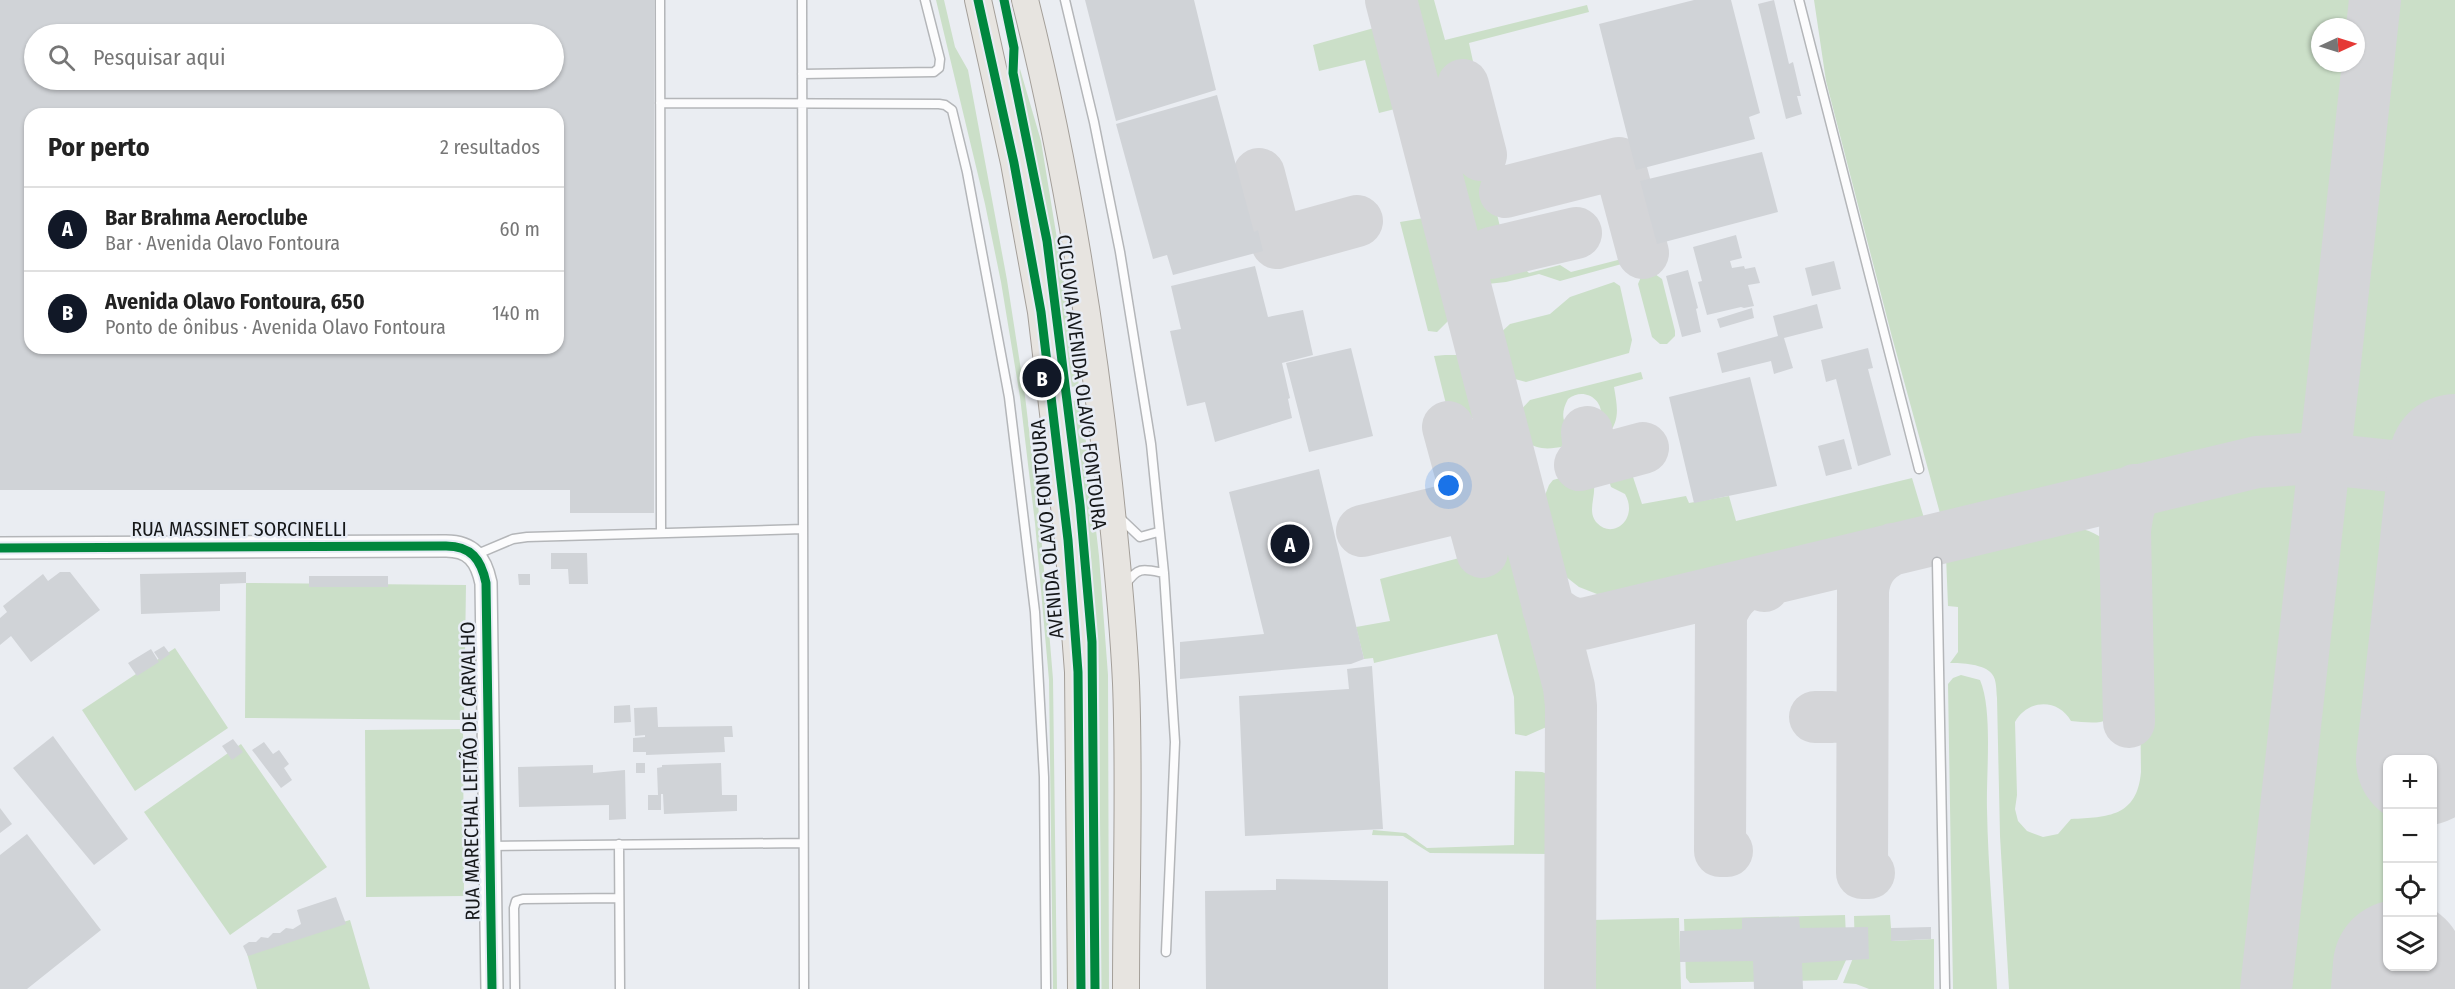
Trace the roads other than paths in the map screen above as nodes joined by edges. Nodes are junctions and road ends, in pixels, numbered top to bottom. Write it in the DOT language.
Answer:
graph roads {
  1 [pos="660,0"];
  2 [pos="802,0"];
  3 [pos="925,0"];
  4 [pos="978,0"];
  5 [pos="1025,0"];
  6 [pos="1065,0"];
  7 [pos="1802,0"];
  8 [pos="802,74"];
  9 [pos="660,103"];
  10 [pos="802,104"];
  11 [pos="1919,469"];
  12 [pos="1111,506"];
  13 [pos="803,530"];
  14 [pos="1158,532"];
  15 [pos="661,533"];
  16 [pos="0,548"];
  17 [pos="475,555"];
  18 [pos="1937,562"];
  19 [pos="1164,573"];
  20 [pos="1120,594"];
  21 [pos="803,843"];
  22 [pos="619,844"];
  23 [pos="489,846"];
  24 [pos="620,898"];
  25 [pos="1166,952"];
  26 [pos="492,989"];
  27 [pos="515,989"];
  28 [pos="620,989"];
  29 [pos="804,989"];
  30 [pos="1046,989"];
  31 [pos="1081,989"];
  32 [pos="1126,989"];
  33 [pos="1945,989"];
  1 -- 9 [label="lane"];
  2 -- 8 [label="lane"];
  3 -- 8 [label="lane"];
  4 -- 31 [label="main road, AVENIDA OLAVO FONTOURA"];
  5 -- 12 [label="main road"];
  6 -- 14 [label="lane"];
  7 -- 11 [label="lane"];
  8 -- 10 [label="lane"];
  9 -- 10 [label="lane"];
  9 -- 15 [label="lane"];
  10 -- 13 [label="lane"];
  10 -- 30 [label="lane"];
  12 -- 14 [label="lane"];
  12 -- 20 [label="main road"];
  13 -- 15 [label="lane"];
  13 -- 21 [label="lane"];
  14 -- 19 [label="lane"];
  15 -- 17 [label="lane"];
  16 -- 17 [label="street, RUA MASSINET SORCINELLI"];
  17 -- 23 [label="street, RUA MARECHAL LEITÃO DE CARVALHO"];
  18 -- 33 [label="lane"];
  19 -- 20 [label="lane"];
  19 -- 25 [label="lane"];
  20 -- 32 [label="main road"];
  21 -- 22 [label="lane"];
  21 -- 29 [label="lane"];
  22 -- 23 [label="lane"];
  22 -- 24 [label="lane"];
  23 -- 26 [label="street, RUA MARECHAL LEITÃO DE CARVALHO"];
  24 -- 27 [label="lane"];
  24 -- 28 [label="lane"];
}
